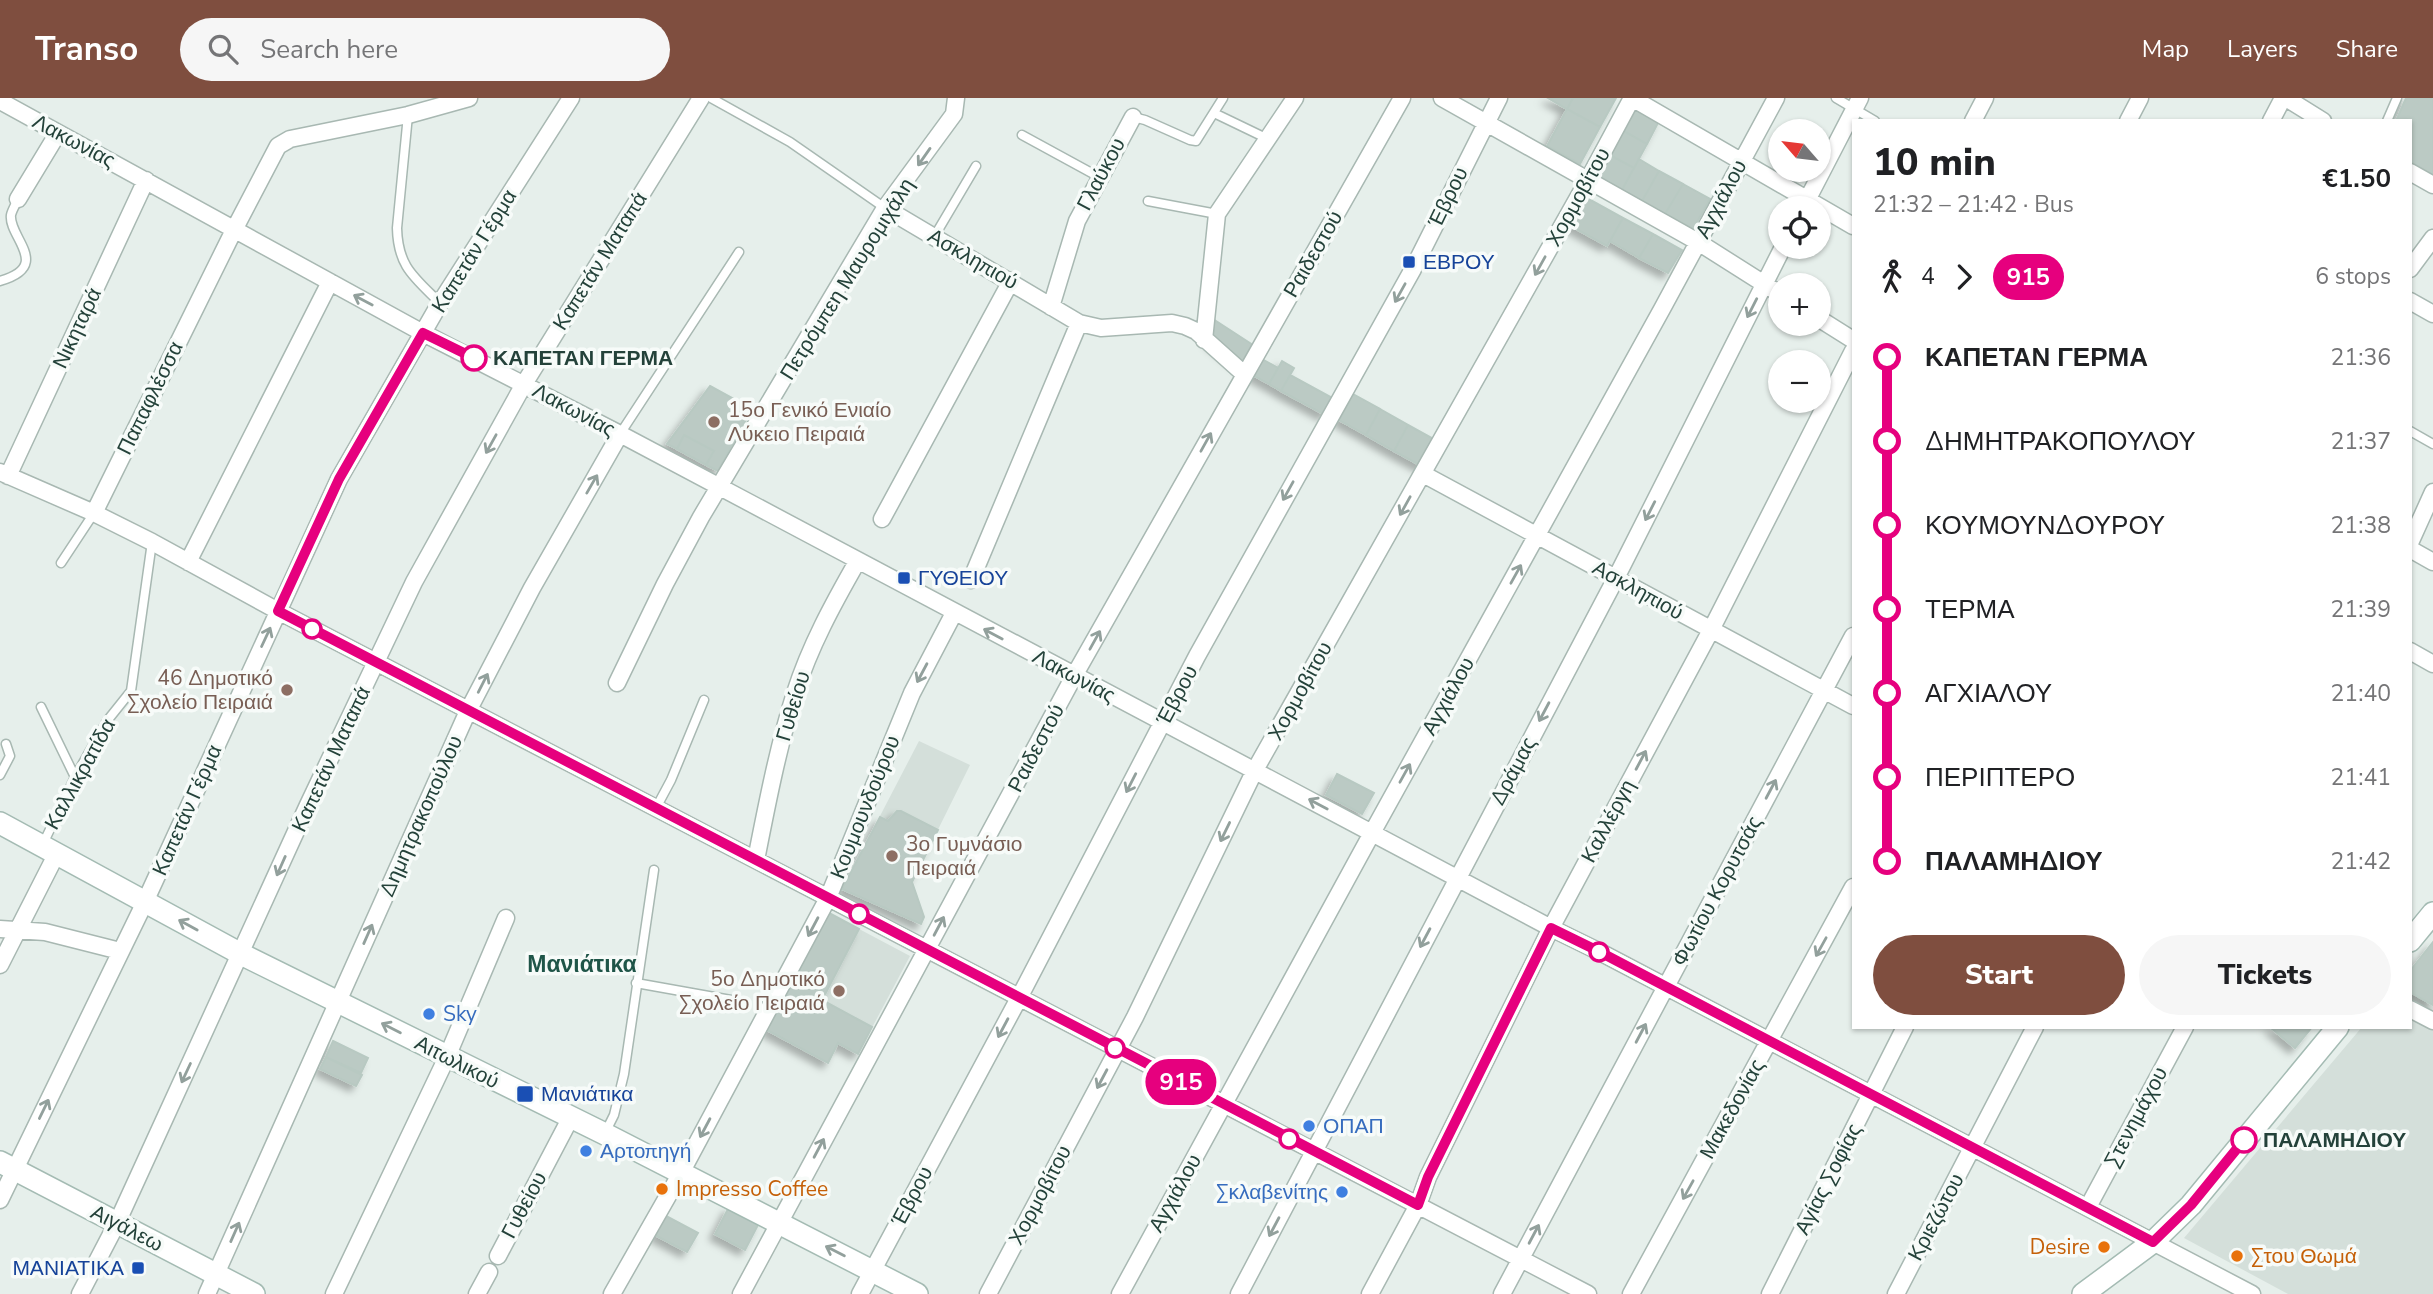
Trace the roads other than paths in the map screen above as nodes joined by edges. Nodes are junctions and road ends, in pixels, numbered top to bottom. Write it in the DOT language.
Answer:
graph roads {
  1 [pos="410,98"];
  2 [pos="469,98"];
  3 [pos="571,98"];
  4 [pos="701,98"];
  5 [pos="711,98"];
  6 [pos="956,98"];
  7 [pos="1223,98"];
  8 [pos="1295,98"];
  9 [pos="1402,98"];
  10 [pos="1442,98"];
  11 [pos="1499,98"];
  12 [pos="1632,98"];
  13 [pos="1776,98"];
  14 [pos="1836,98"];
  15 [pos="1985,98"];
  16 [pos="2140,98"];
  17 [pos="2285,98"];
  18 [pos="2397,98"];
  19 [pos="3,101"];
  20 [pos="1857,104"];
  21 [pos="1214,113"];
  22 [pos="408,115"];
  23 [pos="1133,117"];
  24 [pos="1873,119"];
  25 [pos="1974,119"];
  26 [pos="2129,119"];
  27 [pos="2272,119"];
  28 [pos="2320,119"];
  29 [pos="2388,119"];
  30 [pos="1485,122"];
  31 [pos="58,133"];
  32 [pos="1021,135"];
  33 [pos="1268,139"];
  34 [pos="1741,161"];
  35 [pos="976,166"];
  36 [pos="2412,173"];
  37 [pos="1099,177"];
  38 [pos="146,180"];
  39 [pos="1588,180"];
  40 [pos="2433,186"];
  41 [pos="1793,196"];
  42 [pos="1809,196"];
  43 [pos="18,199"];
  44 [pos="1148,201"];
  45 [pos="885,208"];
  46 [pos="1217,214"];
  47 [pos="1831,216"];
  48 [pos="1852,226"];
  49 [pos="233,230"];
  50 [pos="934,237"];
  51 [pos="2433,238"];
  52 [pos="1698,242"];
  53 [pos="739,252"];
  54 [pos="1777,259"];
  55 [pos="2412,266"];
  56 [pos="0,281"];
  57 [pos="1011,281"];
  58 [pos="330,282"];
  59 [pos="1764,284"];
  60 [pos="1768,286"];
  61 [pos="2412,302"];
  62 [pos="440,303"];
  63 [pos="1051,307"];
  64 [pos="2433,314"];
  65 [pos="1079,323"];
  66 [pos="1831,326"];
  67 [pos="423,333"];
  68 [pos="1852,339"];
  69 [pos="1204,340"];
  70 [pos="1852,353"];
  71 [pos="1244,374"];
  72 [pos="524,384"];
  73 [pos="2412,431"];
  74 [pos="620,434"];
  75 [pos="2433,444"];
  76 [pos="1423,474"];
  77 [pos="4,475"];
  78 [pos="719,488"];
  79 [pos="2433,492"];
  80 [pos="94,513"];
  81 [pos="882,519"];
  82 [pos="1537,535"];
  83 [pos="2412,539"];
  84 [pos="152,542"];
  85 [pos="2412,550"];
  86 [pos="188,562"];
  87 [pos="857,562"];
  88 [pos="2433,562"];
  89 [pos="61,564"];
  90 [pos="1616,578"];
  91 [pos="971,580"];
  92 [pos="278,611"];
  93 [pos="954,613"];
  94 [pos="1712,630"];
  95 [pos="1852,638"];
  96 [pos="2412,652"];
  97 [pos="377,663"];
  98 [pos="2433,664"];
  99 [pos="1074,676"];
  100 [pos="617,682"];
  101 [pos="1824,691"];
  102 [pos="704,701"];
  103 [pos="1852,705"];
  104 [pos="41,707"];
  105 [pos="468,711"];
  106 [pos="1162,722"];
  107 [pos="6,744"];
  108 [pos="1255,770"];
  109 [pos="0,775"];
  110 [pos="75,777"];
  111 [pos="656,808"];
  112 [pos="0,823"];
  113 [pos="1372,833"];
  114 [pos="50,849"];
  115 [pos="756,860"];
  116 [pos="654,870"];
  117 [pos="1457,878"];
  118 [pos="1852,889"];
  119 [pos="828,898"];
  120 [pos="145,902"];
  121 [pos="2433,913"];
  122 [pos="506,918"];
  123 [pos="1551,928"];
  124 [pos="0,929"];
  125 [pos="17,930"];
  126 [pos="2412,939"];
  127 [pos="927,949"];
  128 [pos="120,951"];
  129 [pos="241,954"];
  130 [pos="0,965"];
  131 [pos="636,983"];
  132 [pos="1666,987"];
  133 [pos="1019,998"];
  134 [pos="731,1000"];
  135 [pos="337,1002"];
  136 [pos="2412,1010"];
  137 [pos="2433,1021"];
  138 [pos="1904,1029"];
  139 [pos="2034,1029"];
  140 [pos="2184,1029"];
  141 [pos="2336,1029"];
  142 [pos="1769,1042"];
  143 [pos="1118,1049"];
  144 [pos="447,1057"];
  145 [pos="1871,1095"];
  146 [pos="1223,1104"];
  147 [pos="571,1117"];
  148 [pos="605,1134"];
  149 [pos="1973,1147"];
  150 [pos="1313,1152"];
  151 [pos="7,1166"];
  152 [pos="681,1173"];
  153 [pos="0,1200"];
  154 [pos="1418,1205"];
  155 [pos="2088,1207"];
  156 [pos="117,1223"];
  157 [pos="779,1223"];
  158 [pos="2153,1242"];
  159 [pos="498,1256"];
  160 [pos="1521,1259"];
  161 [pos="873,1270"];
  162 [pos="489,1272"];
  163 [pos="216,1274"];
  164 [pos="80,1294"];
  165 [pos="207,1294"];
  166 [pos="254,1294"];
  167 [pos="334,1294"];
  168 [pos="477,1294"];
  169 [pos="612,1294"];
  170 [pos="741,1294"];
  171 [pos="860,1294"];
  172 [pos="917,1294"];
  173 [pos="988,1294"];
  174 [pos="1120,1294"];
  175 [pos="1239,1294"];
  176 [pos="1370,1294"];
  177 [pos="1502,1294"];
  178 [pos="1588,1294"];
  179 [pos="1632,1294"];
  180 [pos="1770,1294"];
  181 [pos="1896,1294"];
  182 [pos="2083,1294"];
  183 [pos="2252,1294"];
  1 -- 22 [label="street"];
  2 -- 22 [label="street, Παπαφλέσσα"];
  3 -- 62 [label="street, Καπετάν Γέρμα"];
  4 -- 72 [label="street, Καπετάν Ματαπά"];
  5 -- 45 [label="lane, Ασκληπιού"];
  6 -- 45 [label="street, Πετρόμπεη Μαυρομιχάλη, one-way"];
  7 -- 21 [label="lane, Γλαύκου"];
  8 -- 33 [label="street"];
  9 -- 71 [label="street, Ραιδεστού"];
  10 -- 30 [label="street"];
  11 -- 30 [label="street, Έβρου"];
  12 -- 34 [label="street"];
  12 -- 39 [label="street, Χορμοβίτου"];
  13 -- 34 [label="street, Αγχιάλου"];
  14 -- 20 [label="lane"];
  15 -- 25 [label="street"];
  16 -- 26 [label="street"];
  17 -- 27 [label="street"];
  17 -- 28 [label="street"];
  18 -- 29 [label="lane"];
  19 -- 31 [label="street, Λακωνίας"];
  20 -- 24 [label="lane"];
  20 -- 42 [label="street"];
  21 -- 23 [label="lane, Γλαύκου"];
  21 -- 33 [label="lane"];
  22 -- 49 [label="street, Παπαφλέσσα"];
  22 -- 62 [label="lane"];
  23 -- 37 [label="street, Γλαύκου"];
  30 -- 39 [label="street"];
  30 -- 106 [label="street, Έβρου, one-way"];
  31 -- 38 [label="street, Λακωνίας"];
  31 -- 43 [label="street"];
  32 -- 37 [label="lane"];
  33 -- 46 [label="street"];
  34 -- 41 [label="street"];
  34 -- 52 [label="street, Αγχιάλου"];
  35 -- 50 [label="lane"];
  36 -- 40 [label="street"];
  37 -- 63 [label="street, Γλαύκου"];
  38 -- 49 [label="street, Λακωνίας"];
  38 -- 77 [label="street, Νικηταρά"];
  39 -- 52 [label="street"];
  39 -- 76 [label="street, Χορμοβίτου, one-way"];
  43 -- 56 [label="lane"];
  44 -- 46 [label="lane"];
  45 -- 50 [label="street, Ασκληπιού"];
  45 -- 78 [label="street, Πετρόμπεη Μαυρομιχάλη"];
  46 -- 69 [label="street"];
  47 -- 48 [label="street"];
  49 -- 58 [label="street, Λακωνίας"];
  49 -- 80 [label="street, Παπαφλέσσα"];
  50 -- 57 [label="street, Ασκληπιού"];
  51 -- 55 [label="street"];
  52 -- 59 [label="street"];
  52 -- 82 [label="street, Αγχιάλου"];
  53 -- 74 [label="lane, Δημητρακοπούλου"];
  54 -- 59 [label="street, Δράμας"];
  57 -- 63 [label="street, Ασκληπιού"];
  57 -- 81 [label="street"];
  67 -- 58 [label="street, Λακωνίας, one-way"];
  58 -- 86 [label="street"];
  59 -- 60 [label="street"];
  59 -- 90 [label="street, Δράμας, one-way"];
  61 -- 64 [label="street"];
  62 -- 67 [label="street, Καπετάν Γέρμα"];
  63 -- 65 [label="street, Ασκληπιού"];
  65 -- 69 [label="street, Ασκληπιού"];
  65 -- 91 [label="street"];
  66 -- 68 [label="street"];
  67 -- 72 [label="street, Λακωνίας"];
  67 -- 92 [label="street, Καπετάν Γέρμα"];
  69 -- 71 [label="street, Ασκληπιού"];
  70 -- 94 [label="street, Καλλέργη"];
  99 -- 71 [label="street, Ραιδεστού, one-way"];
  72 -- 74 [label="street, Λακωνίας"];
  72 -- 97 [label="street, Καπετάν Ματαπά, one-way"];
  73 -- 75 [label="lane"];
  74 -- 78 [label="street, Λακωνίας"];
  105 -- 74 [label="street, Δημητρακοπούλου, one-way"];
  76 -- 82 [label="street, Ασκληπιού"];
  76 -- 108 [label="street, Χορμοβίτου, one-way"];
  77 -- 80 [label="street"];
  78 -- 87 [label="street, Λακωνίας"];
  78 -- 100 [label="street, Πετρόμπεη Μαυρομιχάλη"];
  79 -- 83 [label="street"];
  80 -- 84 [label="street"];
  80 -- 89 [label="lane, Παπαφλέσσα"];
  82 -- 90 [label="street, Ασκληπιού"];
  113 -- 82 [label="street, Αγχιάλου, one-way"];
  84 -- 86 [label="street"];
  84 -- 110 [label="lane, Καλλικρατίδα"];
  85 -- 88 [label="street"];
  86 -- 92 [label="street"];
  87 -- 93 [label="street, Λακωνίας"];
  87 -- 115 [label="street, Γυθείου"];
  90 -- 94 [label="street, Ασκληπιού"];
  90 -- 117 [label="street, Δράμας, one-way"];
  92 -- 97 [label="street"];
  120 -- 92 [label="street, Καπετάν Γέρμα, one-way"];
  99 -- 93 [label="street, Λακωνίας, one-way"];
  93 -- 119 [label="street, Κουμουνδούρου, one-way"];
  94 -- 101 [label="street, Ασκληπιού"];
  123 -- 94 [label="street, Καλλέργη, one-way"];
  95 -- 101 [label="street, Φωτίου Κορυτσάς"];
  96 -- 98 [label="street"];
  97 -- 105 [label="street"];
  97 -- 129 [label="street, Καπετάν Ματαπά, one-way"];
  99 -- 106 [label="street, Λακωνίας"];
  127 -- 99 [label="street, Ραιδεστού, one-way"];
  101 -- 103 [label="street, Ασκληπιού"];
  132 -- 101 [label="street, Φωτίου Κορυτσάς, one-way"];
  102 -- 111 [label="lane"];
  104 -- 110 [label="lane"];
  105 -- 111 [label="street"];
  135 -- 105 [label="street, Δημητρακοπούλου, one-way"];
  106 -- 108 [label="street, Λακωνίας"];
  106 -- 133 [label="street, Έβρου, one-way"];
  107 -- 109 [label="lane"];
  113 -- 108 [label="street, Λακωνίας, one-way"];
  108 -- 143 [label="street, Χορμοβίτου, one-way"];
  110 -- 114 [label="lane, Καλλικρατίδα"];
  111 -- 115 [label="street"];
  112 -- 114 [label="street, Αιτωλικού"];
  113 -- 117 [label="street, Λακωνίας"];
  113 -- 146 [label="street, Αγχιάλου"];
  114 -- 120 [label="street, Αιτωλικού"];
  114 -- 125 [label="street, Καλλικρατίδα"];
  115 -- 119 [label="street"];
  116 -- 131 [label="lane"];
  117 -- 123 [label="street, Λακωνίας"];
  117 -- 150 [label="street, Δράμας, one-way"];
  118 -- 142 [label="street, Μακεδονίας, one-way"];
  119 -- 127 [label="street"];
  119 -- 152 [label="street, Κουμουνδούρου, one-way"];
  120 -- 128 [label="street, Καπετάν Γέρμα"];
  129 -- 120 [label="street, Αιτωλικού, one-way"];
  121 -- 126 [label="street"];
  122 -- 144 [label="street"];
  123 -- 132 [label="street, Λακωνίας"];
  123 -- 154 [label="street, Καλλέργη"];
  124 -- 125 [label="street"];
  125 -- 128 [label="street"];
  125 -- 130 [label="street, Καλλικρατίδα"];
  127 -- 133 [label="street"];
  157 -- 127 [label="street, Ραιδεστού, one-way"];
  151 -- 128 [label="street, Καπετάν Γέρμα, one-way"];
  129 -- 135 [label="street, Αιτωλικού"];
  129 -- 156 [label="street, Καπετάν Ματαπά, one-way"];
  131 -- 134 [label="lane"];
  131 -- 148 [label="lane"];
  132 -- 142 [label="street, Λακωνίας"];
  160 -- 132 [label="street, Φωτίου Κορυτσάς, one-way"];
  133 -- 143 [label="street"];
  133 -- 161 [label="street, Έβρου, one-way"];
  144 -- 135 [label="street, Αιτωλικού, one-way"];
  163 -- 135 [label="street, Δημητρακοπούλου, one-way"];
  136 -- 137 [label="street"];
  138 -- 145 [label="street, Αγίας Σοφίας"];
  139 -- 149 [label="street, Κριεζώτου"];
  140 -- 155 [label="street, Στενημάχου"];
  141 -- 158 [label="street"];
  142 -- 145 [label="street, Λακωνίας"];
  142 -- 179 [label="street, Μακεδονίας, one-way"];
  143 -- 146 [label="street"];
  143 -- 173 [label="street, Χορμοβίτου, one-way"];
  144 -- 147 [label="street, Αιτωλικού"];
  144 -- 167 [label="street"];
  145 -- 149 [label="street, Λακωνίας"];
  145 -- 180 [label="street, Αγίας Σοφίας"];
  146 -- 150 [label="street"];
  146 -- 174 [label="street, Αγχιάλου"];
  147 -- 148 [label="street, Αιτωλικού"];
  147 -- 159 [label="street, Γυθείου"];
  148 -- 152 [label="street, Αιτωλικού"];
  149 -- 155 [label="street, Λακωνίας"];
  149 -- 181 [label="street, Κριεζώτου"];
  150 -- 154 [label="street"];
  150 -- 175 [label="street, Δράμας, one-way"];
  151 -- 153 [label="street, Καπετάν Γέρμα"];
  151 -- 156 [label="street, Αιγάλεω"];
  152 -- 157 [label="street, Αιτωλικού"];
  152 -- 169 [label="street, Κουμουνδούρου"];
  154 -- 160 [label="street"];
  154 -- 176 [label="street, Καλλέργη"];
  155 -- 158 [label="street, Λακωνίας"];
  156 -- 163 [label="street, Αιγάλεω"];
  156 -- 164 [label="street, Καπετάν Ματαπά"];
  161 -- 157 [label="street, Αιτωλικού, one-way"];
  157 -- 170 [label="street, Ραιδεστού"];
  158 -- 182 [label="street"];
  158 -- 183 [label="street, Λακωνίας"];
  160 -- 177 [label="street, Φωτίου Κορυτσάς"];
  160 -- 178 [label="street"];
  161 -- 171 [label="street, Έβρου"];
  161 -- 172 [label="street, Αιτωλικού"];
  162 -- 168 [label="street"];
  163 -- 165 [label="street, Δημητρακοπούλου"];
  163 -- 166 [label="street, Αιγάλεω"];
}
